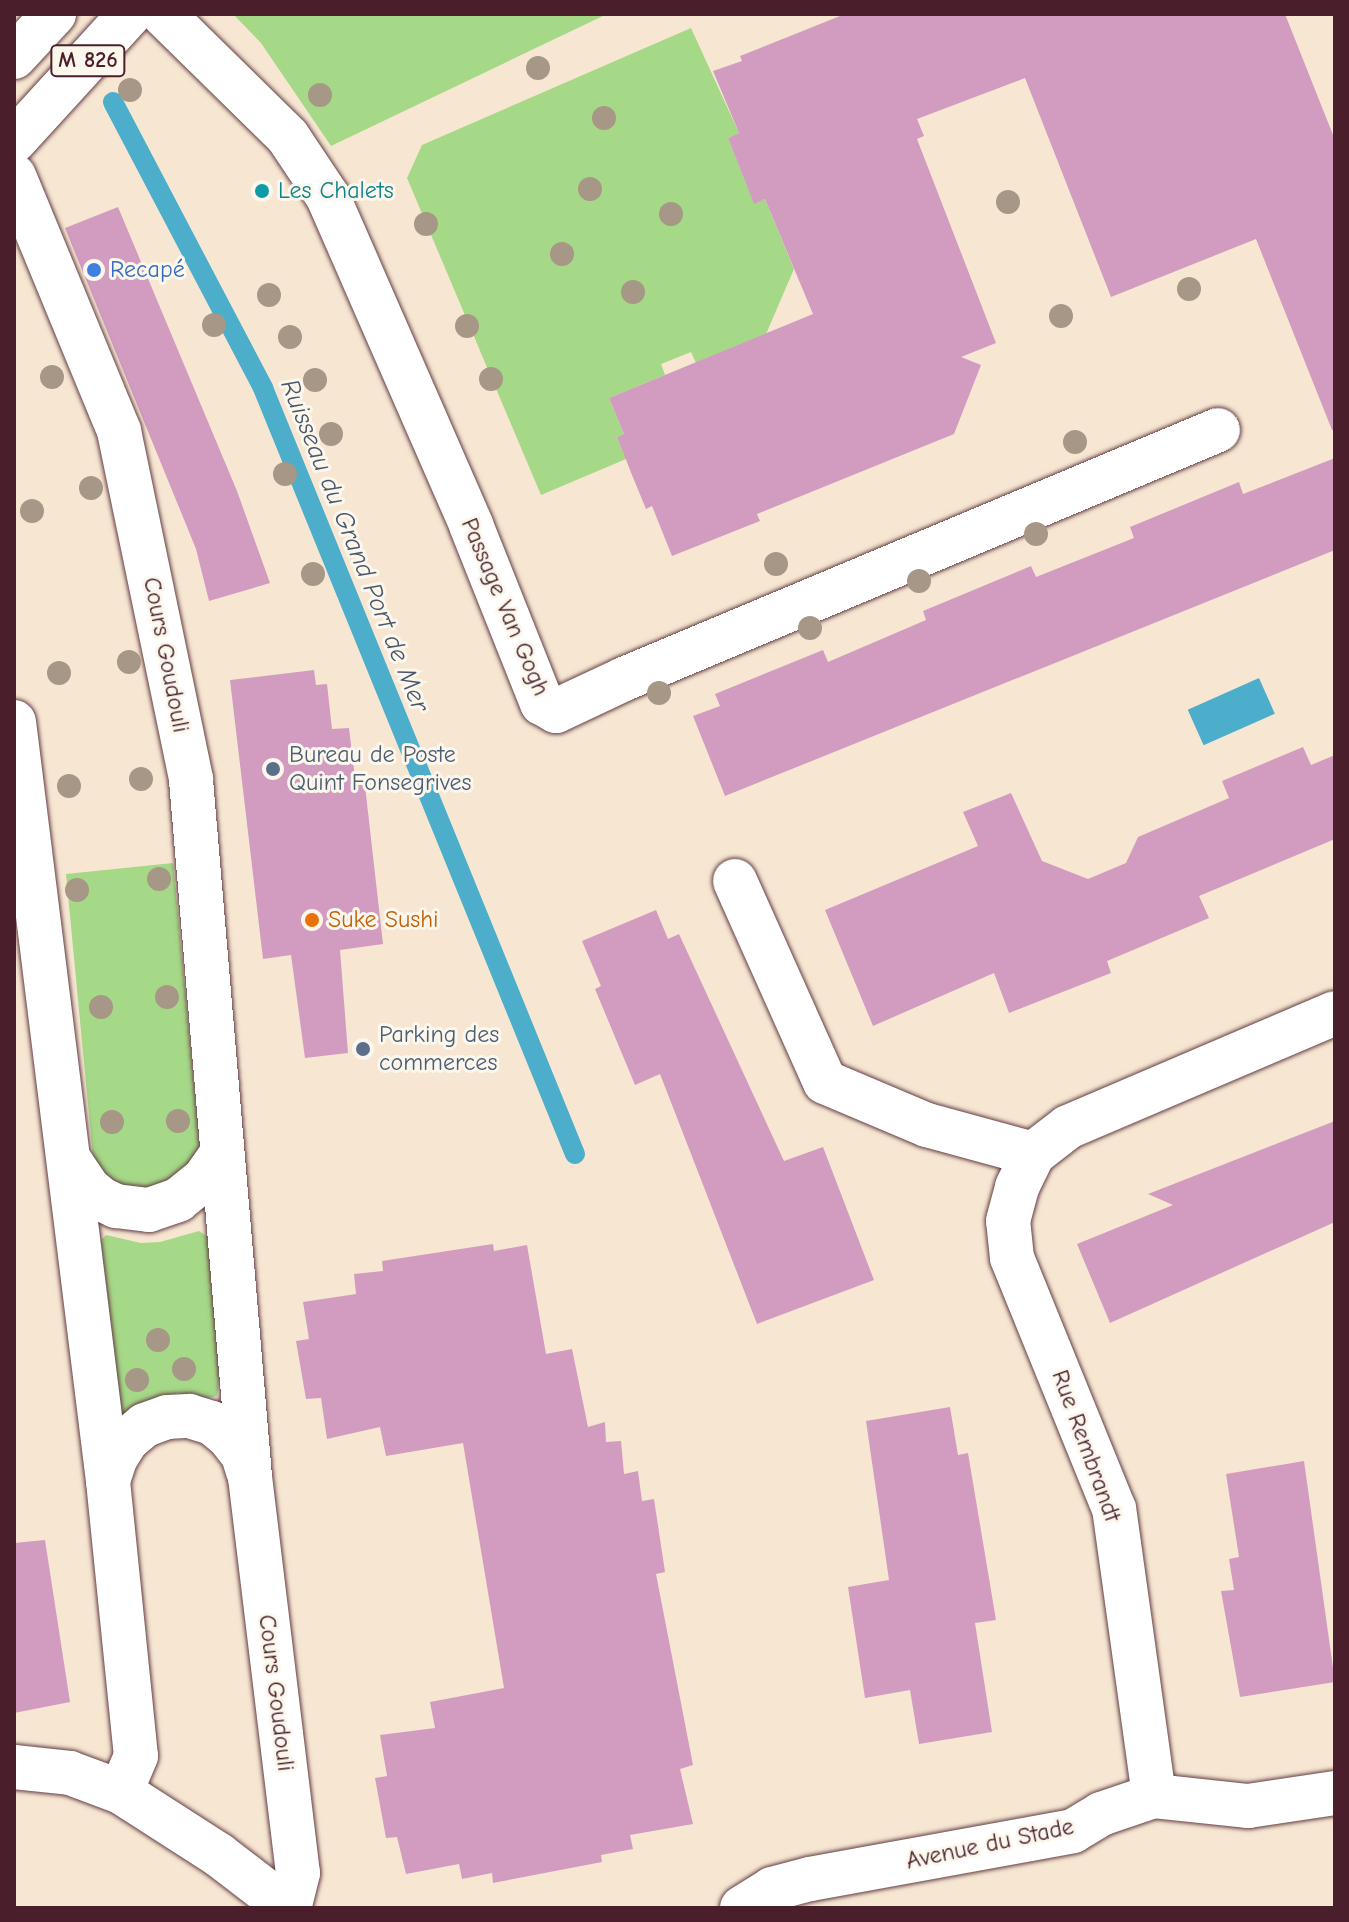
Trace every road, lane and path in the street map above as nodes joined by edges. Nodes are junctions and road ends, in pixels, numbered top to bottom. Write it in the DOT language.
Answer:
graph roads {
  1 [pos="54,14"];
  2 [pos="130,14"];
  3 [pos="163,14"];
  4 [pos="14,57"];
  5 [pos="14,141"];
  6 [pos="14,176"];
  7 [pos="1218,430"];
  8 [pos="14,722"];
  9 [pos="735,881"];
  10 [pos="1335,1013"];
  11 [pos="1033,1154"];
  12 [pos="220,1156"];
  13 [pos="70,1161"];
  14 [pos="250,1477"];
  15 [pos="108,1481"];
  16 [pos="14,1767"];
  17 [pos="121,1792"];
  18 [pos="1335,1793"];
  19 [pos="1154,1796"];
  20 [pos="289,1908"];
  21 [pos="742,1908"];
  1 -- 4 [label="street, M 826"];
  2 -- 5 [label="street, M 826"];
  3 -- 7 [label="street, Passage Van Gogh"];
  6 -- 12 [label="street, Cours Goudouli"];
  8 -- 13 [label="street"];
  9 -- 11 [label="street"];
  10 -- 11 [label="street, Rue Rembrandt"];
  11 -- 19 [label="street, Rue Rembrandt"];
  12 -- 13 [label="street"];
  12 -- 14 [label="street, Cours Goudouli"];
  13 -- 15 [label="street"];
  14 -- 15 [label="street, Cours Goudouli"];
  14 -- 20 [label="street, Cours Goudouli"];
  15 -- 17 [label="street"];
  16 -- 17 [label="street"];
  17 -- 20 [label="street"];
  18 -- 19 [label="street, Avenue du Stade"];
  19 -- 21 [label="street, Avenue du Stade"];
}
